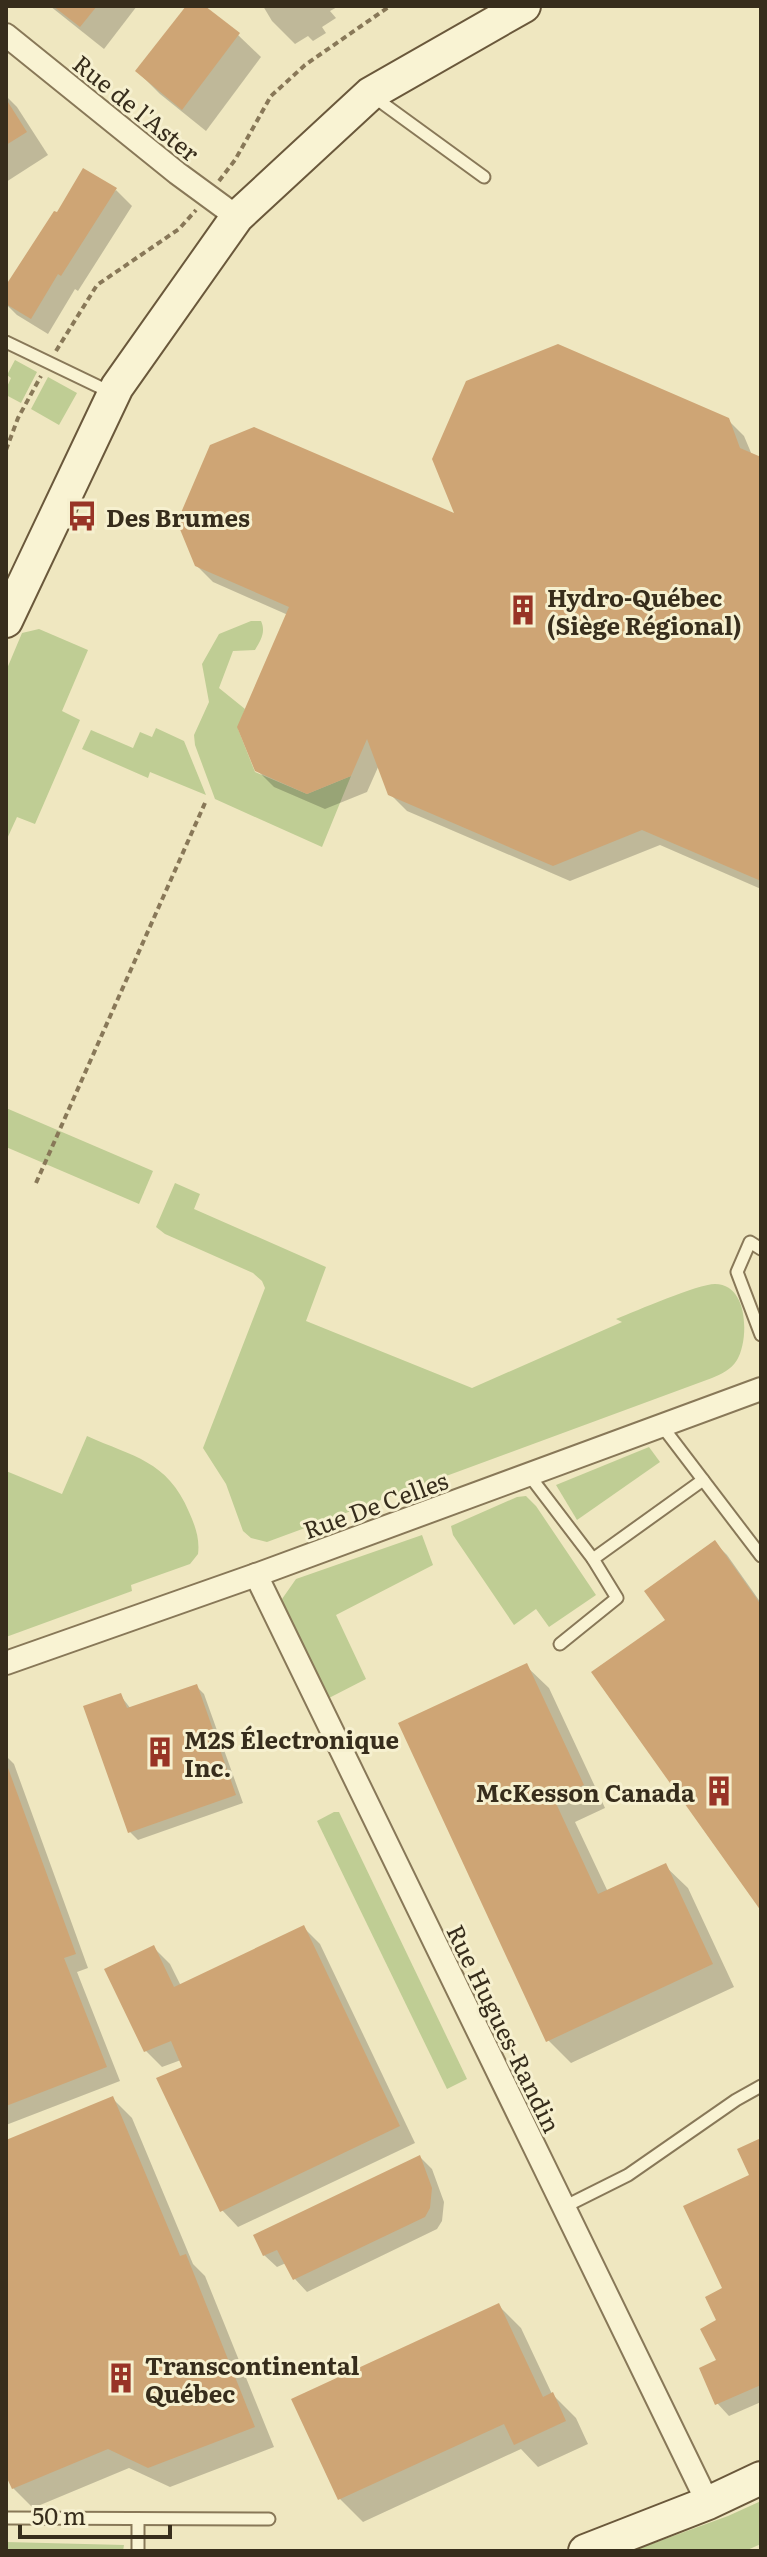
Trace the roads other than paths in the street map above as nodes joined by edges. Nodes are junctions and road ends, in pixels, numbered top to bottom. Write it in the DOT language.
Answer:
graph roads {
  1 [pos="524,6"];
  2 [pos="6,35"];
  3 [pos="370,94"];
  4 [pos="484,177"];
  5 [pos="237,217"];
  6 [pos="6,342"];
  7 [pos="114,394"];
  8 [pos="9,604"];
  9 [pos="761,1249"];
  10 [pos="761,1335"];
  11 [pos="761,1389"];
  12 [pos="662,1426"];
  13 [pos="529,1475"];
  14 [pos="703,1480"];
  15 [pos="760,1552"];
  16 [pos="593,1559"];
  17 [pos="256,1575"];
  18 [pos="560,1644"];
  19 [pos="6,1663"];
  20 [pos="761,2086"];
  21 [pos="564,2207"];
  22 [pos="761,2478"];
  23 [pos="708,2503"];
  24 [pos="6,2518"];
  25 [pos="138,2519"];
  26 [pos="269,2519"];
  27 [pos="138,2551"];
  28 [pos="585,2551"];
  1 -- 3 [label="main road"];
  2 -- 5 [label="street, Rue de l'Aster"];
  3 -- 4 [label="lane"];
  3 -- 5 [label="main road"];
  5 -- 7 [label="main road"];
  6 -- 7 [label="lane"];
  7 -- 8 [label="main road"];
  9 -- 10 [label="lane"];
  11 -- 12 [label="street, Rue De Celles"];
  12 -- 13 [label="street, Rue De Celles"];
  12 -- 14 [label="lane"];
  13 -- 16 [label="lane"];
  13 -- 17 [label="street, Rue De Celles"];
  14 -- 15 [label="lane"];
  14 -- 16 [label="lane"];
  16 -- 18 [label="lane"];
  17 -- 19 [label="street, Rue De Celles"];
  17 -- 21 [label="street, Rue Hugues-Randin"];
  20 -- 21 [label="lane"];
  21 -- 23 [label="street, Rue Hugues-Randin"];
  22 -- 23 [label="main road"];
  23 -- 28 [label="main road"];
  24 -- 25 [label="lane"];
  25 -- 26 [label="lane"];
  25 -- 27 [label="lane"];
}
